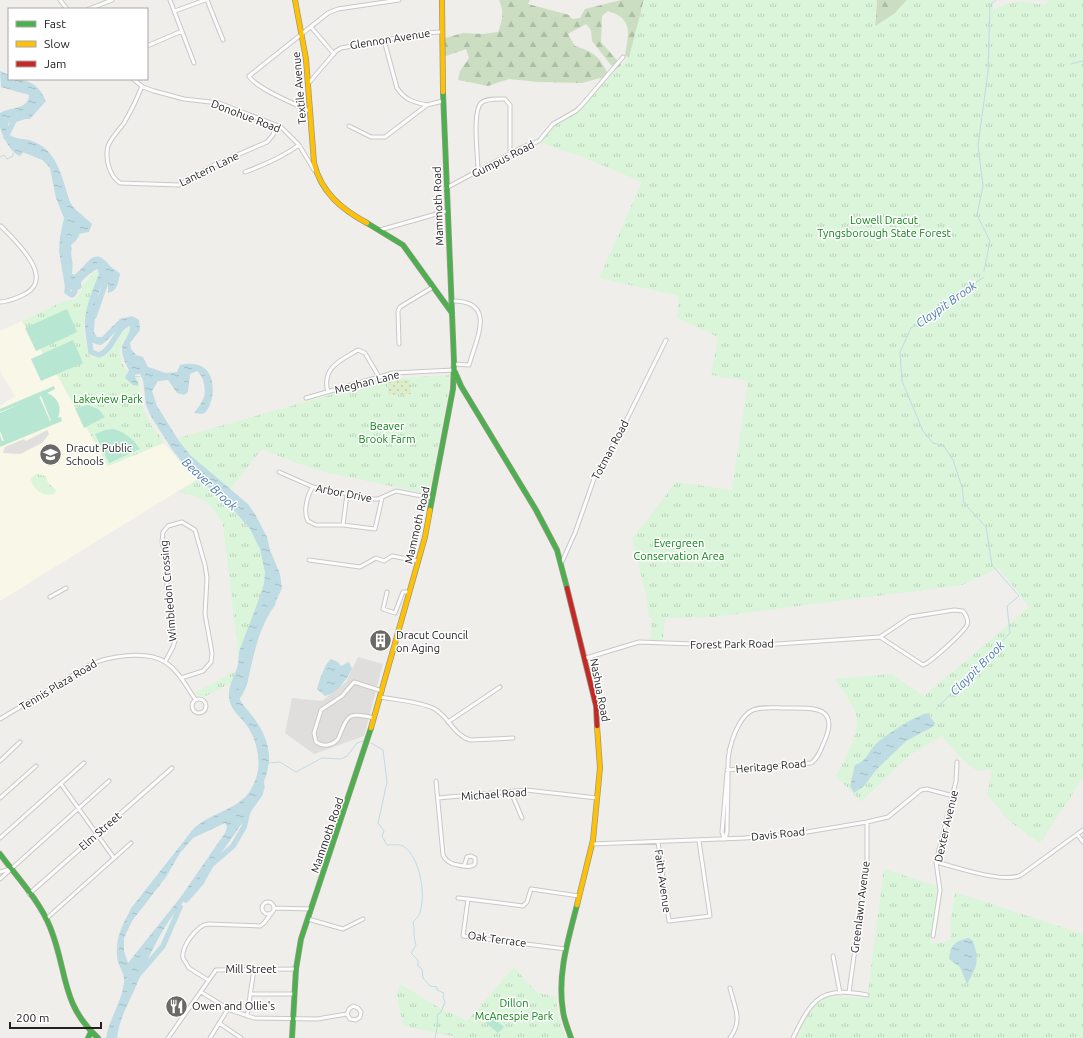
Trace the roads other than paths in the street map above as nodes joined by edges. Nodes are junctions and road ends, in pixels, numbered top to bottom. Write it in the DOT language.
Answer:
graph roads {
  1 [pos="60,0"];
  2 [pos="112,0"];
  3 [pos="170,0"];
  4 [pos="206,0"];
  5 [pos="295,0"];
  6 [pos="399,0"];
  7 [pos="442,0"];
  8 [pos="66,8"];
  9 [pos="92,8"];
  10 [pos="175,11"];
  11 [pos="311,27"];
  12 [pos="182,32"];
  13 [pos="440,32"];
  14 [pos="303,34"];
  15 [pos="223,40"];
  16 [pos="384,40"];
  17 [pos="148,46"];
  18 [pos="334,54"];
  19 [pos="623,57"];
  20 [pos="194,63"];
  21 [pos="134,80"];
  22 [pos="308,84"];
  23 [pos="142,86"];
  24 [pos="442,101"];
  25 [pos="427,105"];
  26 [pos="310,111"];
  27 [pos="276,125"];
  28 [pos="349,126"];
  29 [pos="299,144"];
  30 [pos="510,153"];
  31 [pos="478,171"];
  32 [pos="245,172"];
  33 [pos="317,176"];
  34 [pos="446,188"];
  35 [pos="447,210"];
  36 [pos="1,226"];
  37 [pos="380,230"];
  38 [pos="433,287"];
  39 [pos="451,293"];
  40 [pos="443,300"];
  41 [pos="451,301"];
  42 [pos="0,302"];
  43 [pos="452,313"];
  44 [pos="666,340"];
  45 [pos="399,344"];
  46 [pos="454,364"];
  47 [pos="454,370"];
  48 [pos="379,377"];
  49 [pos="328,392"];
  50 [pos="306,398"];
  51 [pos="279,472"];
  52 [pos="313,487"];
  53 [pos="347,494"];
  54 [pos="382,498"];
  55 [pos="432,498"];
  56 [pos="343,525"];
  57 [pos="309,560"];
  58 [pos="418,561"];
  59 [pos="561,564"];
  60 [pos="66,588"];
  61 [pos="387,592"];
  62 [pos="409,592"];
  63 [pos="50,597"];
  64 [pos="880,637"];
  65 [pos="586,658"];
  66 [pos="165,662"];
  67 [pos="181,678"];
  68 [pos="500,687"];
  69 [pos="382,691"];
  70 [pos="380,697"];
  71 [pos="195,699"];
  72 [pos="374,718"];
  73 [pos="0,719"];
  74 [pos="448,722"];
  75 [pos="513,738"];
  76 [pos="20,742"];
  77 [pos="0,761"];
  78 [pos="957,762"];
  79 [pos="84,763"];
  80 [pos="36,766"];
  81 [pos="172,768"];
  82 [pos="727,771"];
  83 [pos="436,781"];
  84 [pos="109,782"];
  85 [pos="61,784"];
  86 [pos="511,792"];
  87 [pos="953,796"];
  88 [pos="0,798"];
  89 [pos="438,798"];
  90 [pos="598,798"];
  91 [pos="78,809"];
  92 [pos="522,818"];
  93 [pos="867,822"];
  94 [pos="1083,830"];
  95 [pos="96,834"];
  96 [pos="1077,834"];
  97 [pos="0,838"];
  98 [pos="725,838"];
  99 [pos="699,840"];
  100 [pos="658,842"];
  101 [pos="1083,842"];
  102 [pos="131,843"];
  103 [pos="592,844"];
  104 [pos="0,854"];
  105 [pos="114,858"];
  106 [pos="936,862"];
  107 [pos="464,866"];
  108 [pos="10,868"];
  109 [pos="0,872"];
  110 [pos="0,879"];
  111 [pos="29,894"];
  112 [pos="579,896"];
  113 [pos="458,898"];
  114 [pos="468,899"];
  115 [pos="274,908"];
  116 [pos="311,909"];
  117 [pos="271,914"];
  118 [pos="46,919"];
  119 [pos="308,919"];
  120 [pos="363,919"];
  121 [pos="933,936"];
  122 [pos="566,949"];
  123 [pos="833,956"];
  124 [pos="296,968"];
  125 [pos="254,969"];
  126 [pos="208,980"];
  127 [pos="730,988"];
  128 [pos="201,992"];
  129 [pos="849,992"];
  130 [pos="840,993"];
  131 [pos="250,994"];
  132 [pos="294,994"];
  133 [pos="867,995"];
  134 [pos="228,1009"];
  135 [pos="347,1014"];
  136 [pos="247,1016"];
  137 [pos="293,1018"];
  138 [pos="219,1023"];
  139 [pos="91,1032"];
  140 [pos="88,1038"];
  141 [pos="98,1038"];
  142 [pos="168,1038"];
  143 [pos="210,1038"];
  144 [pos="241,1038"];
  145 [pos="292,1038"];
  146 [pos="571,1038"];
  147 [pos="730,1038"];
  148 [pos="793,1038"];
  1 -- 8 [label="street"];
  2 -- 9 [label="street"];
  3 -- 10 [label="street"];
  4 -- 10 [label="street"];
  4 -- 15 [label="street"];
  5 -- 14 [label="main road, Textile Avenue"];
  6 -- 11 [label="street"];
  7 -- 13 [label="main road, Mammoth Road"];
  10 -- 12 [label="street"];
  11 -- 14 [label="street"];
  11 -- 18 [label="street"];
  12 -- 17 [label="street"];
  12 -- 20 [label="street"];
  13 -- 16 [label="street, Glennon Avenue"];
  13 -- 24 [label="main road, Mammoth Road"];
  14 -- 22 [label="main road, Textile Avenue"];
  14 -- 26 [label="street"];
  16 -- 18 [label="street, Glennon Avenue"];
  16 -- 25 [label="street"];
  18 -- 22 [label="street, Glennon Avenue"];
  19 -- 30 [label="street, Gumpus Road"];
  21 -- 23 [label="street, Donohue Road"];
  22 -- 26 [label="main road, Textile Avenue"];
  23 -- 27 [label="street, Donohue Road"];
  23 -- 27 [label="street, Lantern Lane"];
  24 -- 25 [label="street"];
  24 -- 34 [label="main road, Mammoth Road"];
  25 -- 28 [label="street"];
  26 -- 33 [label="main road, Textile Avenue"];
  27 -- 29 [label="street, Donohue Road"];
  29 -- 32 [label="street"];
  29 -- 33 [label="street, Donohue Road"];
  30 -- 31 [label="street, Gumpus Road"];
  30 -- 31 [label="street"];
  31 -- 34 [label="street, Gumpus Road"];
  33 -- 37 [label="main road"];
  34 -- 35 [label="main road, Mammoth Road"];
  35 -- 37 [label="street"];
  35 -- 39 [label="main road, Mammoth Road"];
  36 -- 42 [label="street"];
  37 -- 38 [label="main road"];
  38 -- 40 [label="main road"];
  38 -- 45 [label="street"];
  39 -- 40 [label="main road"];
  39 -- 41 [label="main road, Mammoth Road"];
  40 -- 43 [label="main road"];
  41 -- 43 [label="main road, Mammoth Road"];
  41 -- 46 [label="street"];
  43 -- 46 [label="main road, Mammoth Road"];
  44 -- 59 [label="street, Totman Road"];
  46 -- 47 [label="main road, Mammoth Road"];
  47 -- 48 [label="street, Meghan Lane"];
  47 -- 55 [label="main road, Mammoth Road"];
  47 -- 59 [label="main road, Nashua Road"];
  48 -- 49 [label="street, Meghan Lane"];
  48 -- 49 [label="street"];
  49 -- 50 [label="street, Meghan Lane"];
  51 -- 52 [label="street, Arbor Drive"];
  52 -- 53 [label="street, Arbor Drive"];
  52 -- 56 [label="street"];
  53 -- 54 [label="street, Arbor Drive"];
  53 -- 56 [label="street"];
  54 -- 55 [label="street, Arbor Drive"];
  54 -- 56 [label="street"];
  55 -- 58 [label="main road, Mammoth Road"];
  57 -- 58 [label="street"];
  58 -- 62 [label="main road, Mammoth Road"];
  59 -- 65 [label="main road, Nashua Road"];
  60 -- 63 [label="street"];
  61 -- 62 [label="street"];
  62 -- 69 [label="main road, Mammoth Road"];
  64 -- 64 [label="street"];
  64 -- 65 [label="street, Forest Park Road"];
  65 -- 90 [label="main road, Nashua Road"];
  66 -- 67 [label="street, Tennis Plaza Road"];
  66 -- 67 [label="street, Wimbledon Crossing"];
  66 -- 73 [label="street, Tennis Plaza Road"];
  67 -- 71 [label="street, Tennis Plaza Road"];
  68 -- 74 [label="street"];
  69 -- 70 [label="main road, Mammoth Road"];
  69 -- 72 [label="street"];
  70 -- 72 [label="main road, Mammoth Road"];
  70 -- 74 [label="street"];
  71 -- 71 [label="street, Tennis Plaza Road"];
  72 -- 116 [label="main road, Mammoth Road"];
  74 -- 75 [label="street"];
  76 -- 77 [label="street"];
  78 -- 87 [label="street, Dexter Avenue"];
  79 -- 85 [label="street"];
  80 -- 88 [label="street"];
  81 -- 95 [label="street, Elm Street"];
  82 -- 82 [label="street, Heritage Road"];
  82 -- 98 [label="street, Heritage Road"];
  83 -- 89 [label="street"];
  84 -- 91 [label="street"];
  85 -- 91 [label="street"];
  85 -- 97 [label="street"];
  86 -- 89 [label="street, Michael Road"];
  86 -- 90 [label="street, Michael Road"];
  86 -- 92 [label="street"];
  87 -- 93 [label="street, Davis Road"];
  87 -- 106 [label="street, Dexter Avenue"];
  89 -- 107 [label="street"];
  90 -- 103 [label="main road, Nashua Road"];
  91 -- 95 [label="street"];
  91 -- 108 [label="street"];
  93 -- 98 [label="street, Davis Road"];
  93 -- 129 [label="street, Greenlawn Avenue"];
  94 -- 96 [label="street"];
  95 -- 105 [label="street"];
  95 -- 111 [label="street, Elm Street"];
  96 -- 101 [label="street"];
  96 -- 106 [label="street"];
  98 -- 99 [label="street, Davis Road"];
  99 -- 100 [label="street, Davis Road"];
  99 -- 100 [label="street, Faith Avenue"];
  100 -- 103 [label="street, Davis Road"];
  102 -- 105 [label="street"];
  103 -- 112 [label="main road, Nashua Road"];
  104 -- 108 [label="main road"];
  105 -- 118 [label="street"];
  106 -- 121 [label="street, Dexter Avenue"];
  108 -- 109 [label="street"];
  108 -- 110 [label="street"];
  108 -- 111 [label="main road"];
  111 -- 118 [label="main road"];
  112 -- 114 [label="street"];
  112 -- 122 [label="main road, Nashua Road"];
  113 -- 114 [label="street"];
  114 -- 122 [label="street, Oak Terrace"];
  115 -- 116 [label="street"];
  115 -- 117 [label="street"];
  115 -- 117 [label="street"];
  116 -- 119 [label="main road, Mammoth Road"];
  117 -- 126 [label="street"];
  118 -- 139 [label="main road"];
  119 -- 120 [label="street"];
  119 -- 124 [label="main road, Mammoth Road"];
  122 -- 146 [label="main road, Nashua Road"];
  123 -- 130 [label="street"];
  124 -- 125 [label="street, Mill Street"];
  124 -- 132 [label="main road, Mammoth Road"];
  125 -- 126 [label="street, Mill Street"];
  125 -- 131 [label="street"];
  126 -- 128 [label="street, Mill Street"];
  127 -- 147 [label="street"];
  128 -- 134 [label="street"];
  128 -- 142 [label="street, Mill Street"];
  129 -- 130 [label="street"];
  129 -- 133 [label="street"];
  130 -- 148 [label="street"];
  131 -- 132 [label="street"];
  131 -- 136 [label="street"];
  132 -- 137 [label="main road, Mammoth Road"];
  134 -- 136 [label="street"];
  134 -- 138 [label="street"];
  135 -- 135 [label="street"];
  135 -- 137 [label="street"];
  136 -- 137 [label="street"];
  137 -- 145 [label="main road, Mammoth Road"];
  138 -- 143 [label="street"];
  138 -- 144 [label="street"];
  139 -- 140 [label="main road"];
  139 -- 141 [label="main road"];
}
